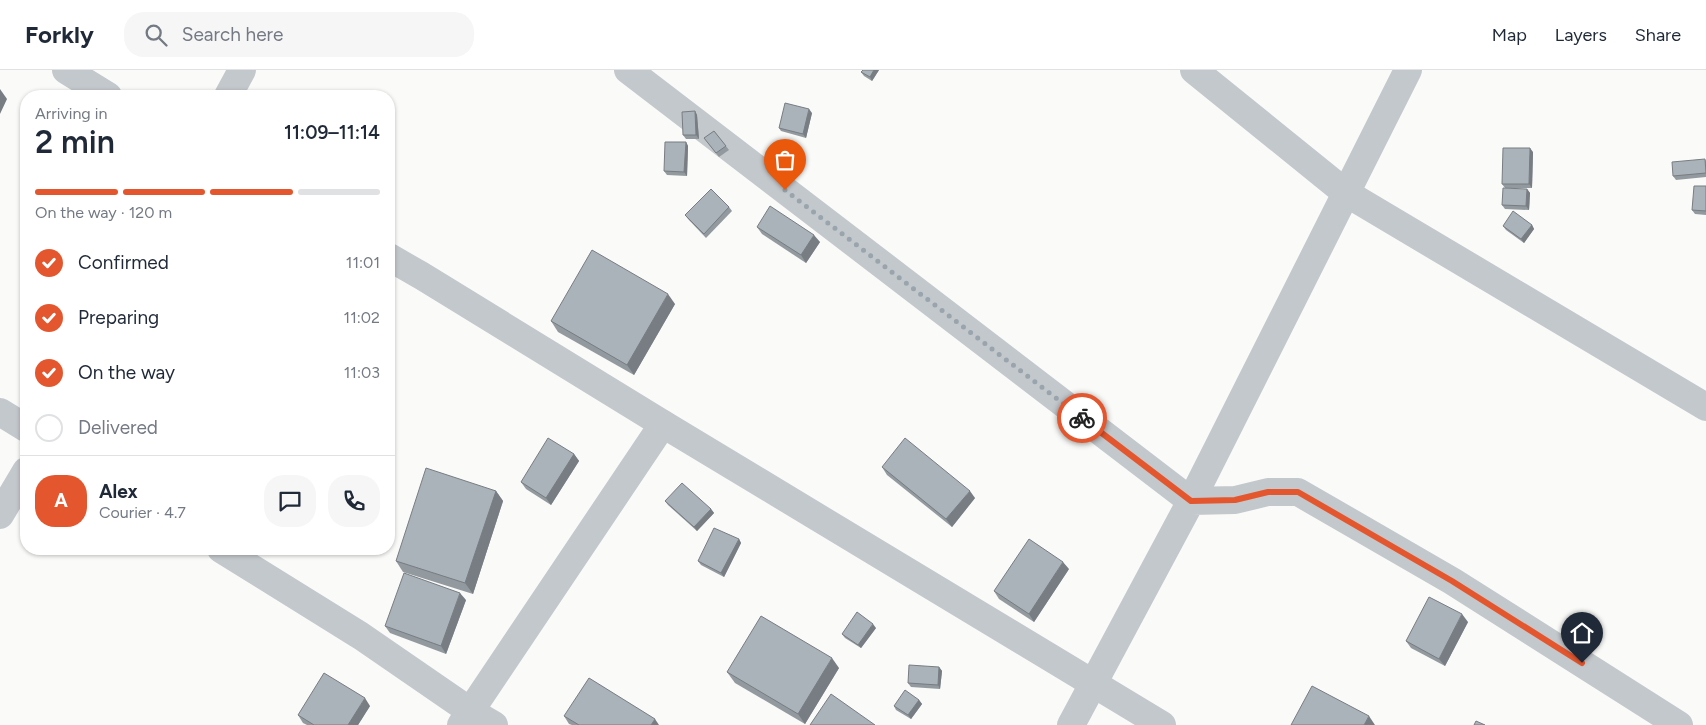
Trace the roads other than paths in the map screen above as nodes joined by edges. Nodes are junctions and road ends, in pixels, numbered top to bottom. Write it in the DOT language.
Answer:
graph roads {
  1 [pos="66,70"];
  2 [pos="242,70"];
  3 [pos="628,70"];
  4 [pos="1194,70"];
  5 [pos="1408,70"];
  6 [pos="98,90"];
  7 [pos="231,90"];
  8 [pos="1346,193"];
  9 [pos="395,261"];
  10 [pos="1706,407"];
  11 [pos="0,412"];
  12 [pos="20,424"];
  13 [pos="663,424"];
  14 [pos="20,481"];
  15 [pos="1191,501"];
  16 [pos="0,515"];
  17 [pos="231,555"];
  18 [pos="1093,684"];
  19 [pos="466,718"];
  20 [pos="494,725"];
  21 [pos="1071,725"];
  22 [pos="1162,725"];
  23 [pos="1679,725"];
  1 -- 6 [label="street"];
  2 -- 7 [label="street"];
  3 -- 15 [label="street"];
  4 -- 8 [label="street"];
  5 -- 8 [label="street"];
  8 -- 10 [label="street"];
  8 -- 15 [label="street"];
  9 -- 13 [label="street"];
  11 -- 12 [label="street"];
  13 -- 18 [label="street"];
  13 -- 19 [label="street"];
  14 -- 16 [label="street"];
  15 -- 18 [label="street"];
  15 -- 23 [label="street"];
  17 -- 19 [label="street"];
  18 -- 21 [label="street"];
  18 -- 22 [label="street"];
  19 -- 20 [label="street"];
}
